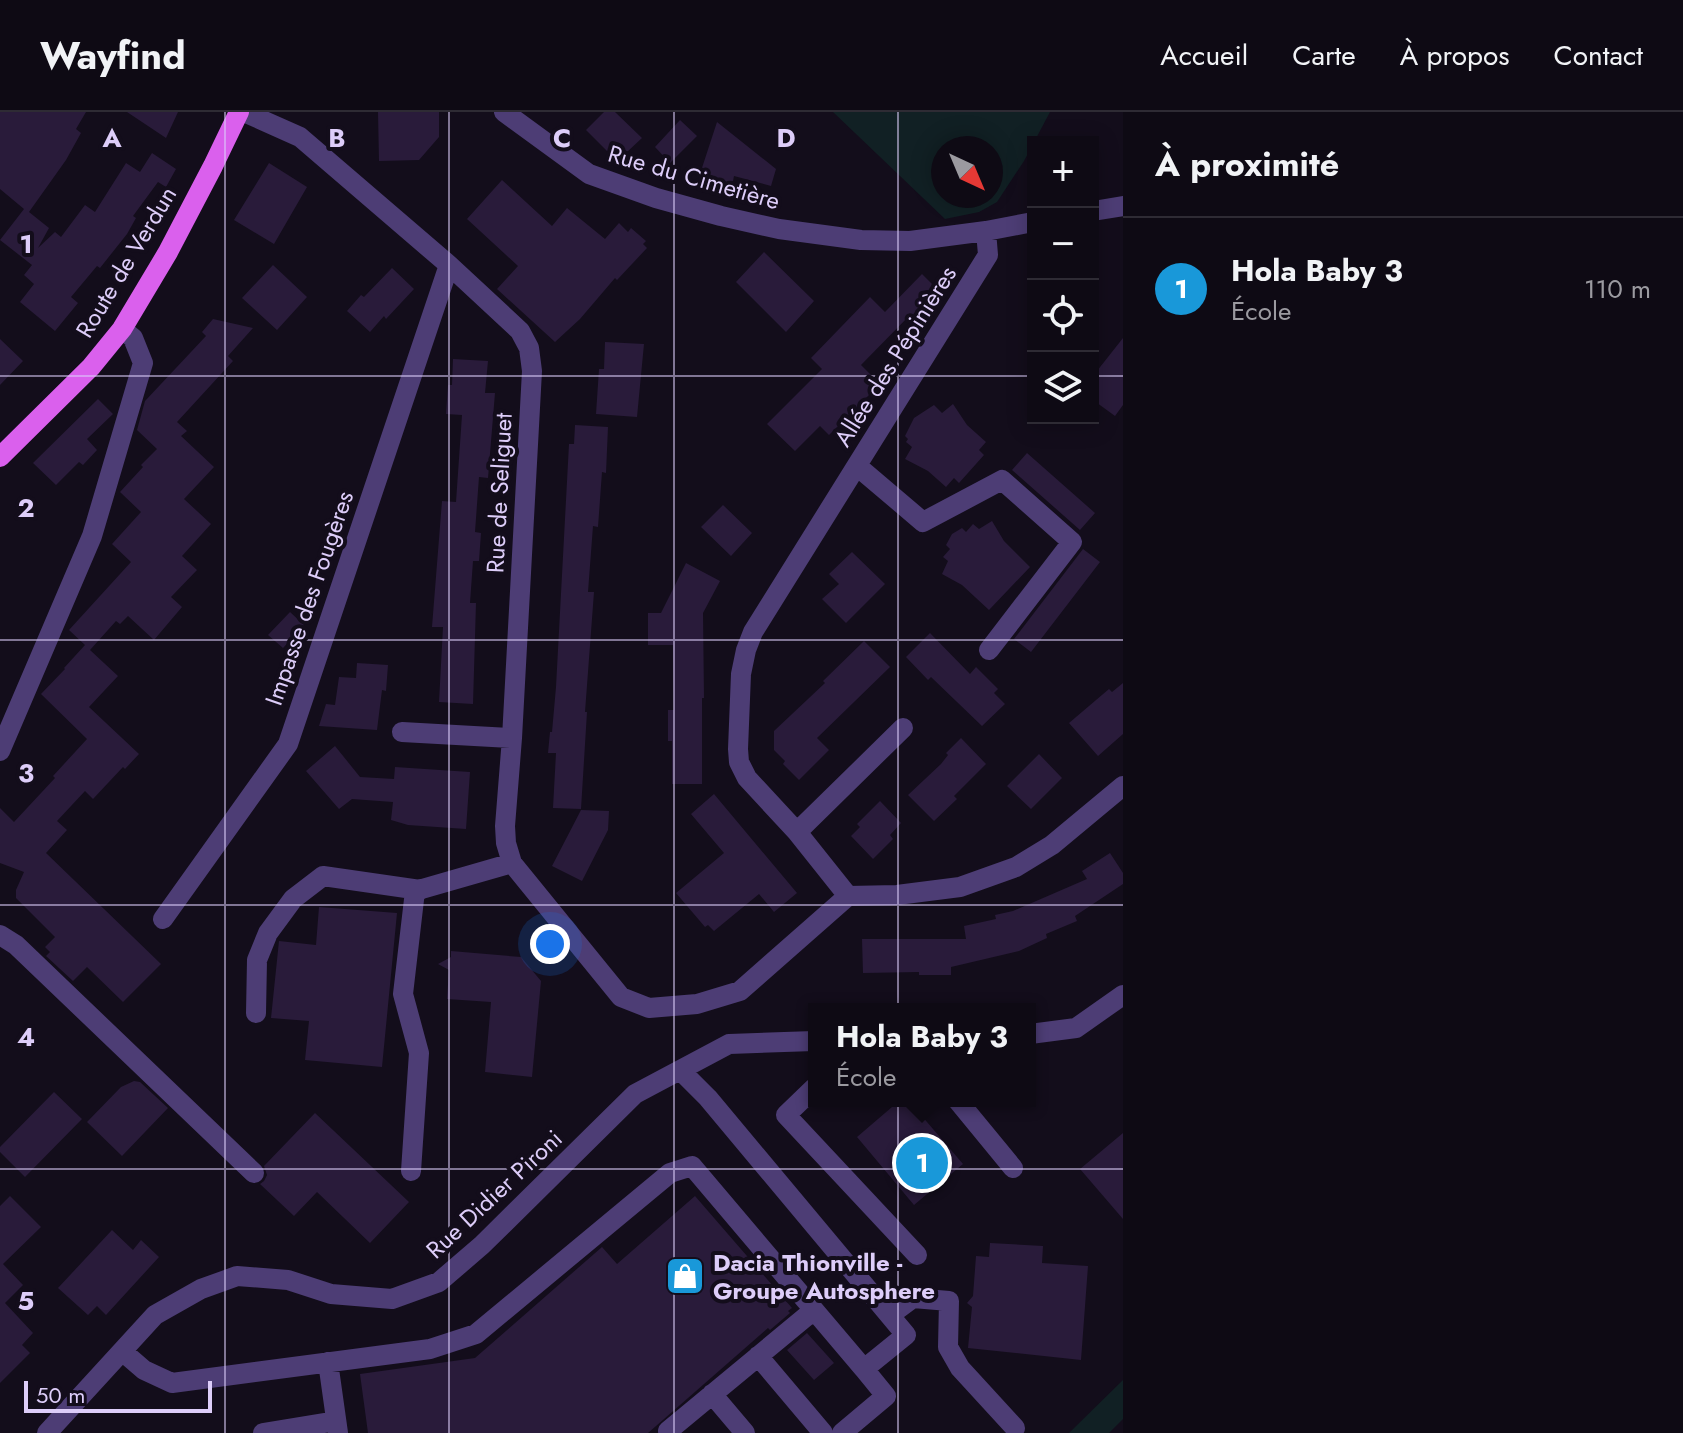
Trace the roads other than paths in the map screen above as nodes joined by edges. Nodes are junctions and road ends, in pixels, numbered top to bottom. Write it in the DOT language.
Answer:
graph roads {
  1 [pos="241,112"];
  2 [pos="504,112"];
  3 [pos="1123,206"];
  4 [pos="1099,210"];
  5 [pos="1027,223"];
  6 [pos="986,231"];
  7 [pos="449,265"];
  8 [pos="122,329"];
  9 [pos="0,457"];
  10 [pos="857,466"];
  11 [pos="989,650"];
  12 [pos="903,728"];
  13 [pos="402,732"];
  14 [pos="512,738"];
  15 [pos="0,751"];
  16 [pos="1123,786"];
  17 [pos="797,832"];
  18 [pos="512,863"];
  19 [pos="420,890"];
  20 [pos="848,896"];
  21 [pos="163,919"];
  22 [pos="0,935"];
  23 [pos="1123,995"];
  24 [pos="256,1013"];
  25 [pos="1036,1034"];
  26 [pos="808,1041"];
  27 [pos="681,1071"];
  28 [pos="808,1094"];
  29 [pos="963,1107"];
  30 [pos="1013,1168"];
  31 [pos="411,1171"];
  32 [pos="254,1173"];
  33 [pos="917,1255"];
  34 [pos="814,1310"];
  35 [pos="890,1315"];
  36 [pos="122,1351"];
  37 [pos="758,1356"];
  38 [pos="328,1362"];
  39 [pos="864,1369"];
  40 [pos="712,1394"];
  41 [pos="337,1427"];
  42 [pos="1015,1428"];
  43 [pos="47,1433"];
  44 [pos="263,1433"];
  45 [pos="669,1433"];
  46 [pos="745,1433"];
  47 [pos="823,1433"];
  48 [pos="842,1433"];
  1 -- 7 [label="street, Rue de Seliguet"];
  1 -- 8 [label="main road, Route de Verdun"];
  2 -- 6 [label="street, Rue du Cimetière"];
  3 -- 4 [label="street"];
  5 -- 6 [label="street, Rue du Cimetière"];
  6 -- 10 [label="street, Allée des Pépinières"];
  7 -- 14 [label="street, Rue de Seliguet"];
  7 -- 21 [label="street, Impasse des Fougères"];
  8 -- 9 [label="main road, Route de Verdun"];
  8 -- 15 [label="street"];
  10 -- 11 [label="street"];
  10 -- 17 [label="street, Allée des Pépinières"];
  12 -- 17 [label="street"];
  13 -- 14 [label="street"];
  14 -- 18 [label="street, Rue de Seliguet"];
  16 -- 20 [label="street"];
  17 -- 20 [label="street, Allée des Pépinières"];
  18 -- 19 [label="street"];
  18 -- 20 [label="street, Rue de Seliguet"];
  19 -- 24 [label="street"];
  19 -- 31 [label="street"];
  22 -- 32 [label="street"];
  23 -- 25 [label="street"];
  26 -- 27 [label="street, Rue Didier Pironi"];
  27 -- 35 [label="street"];
  27 -- 36 [label="street, Rue Didier Pironi"];
  28 -- 33 [label="street"];
  29 -- 30 [label="street"];
  34 -- 37 [label="street"];
  34 -- 38 [label="street"];
  34 -- 39 [label="street"];
  35 -- 39 [label="street"];
  35 -- 42 [label="street"];
  36 -- 38 [label="street"];
  36 -- 43 [label="street, Rue Didier Pironi"];
  37 -- 40 [label="street"];
  37 -- 47 [label="street"];
  38 -- 41 [label="street"];
  39 -- 48 [label="street"];
  40 -- 45 [label="street"];
  40 -- 46 [label="street"];
  41 -- 44 [label="street"];
}
